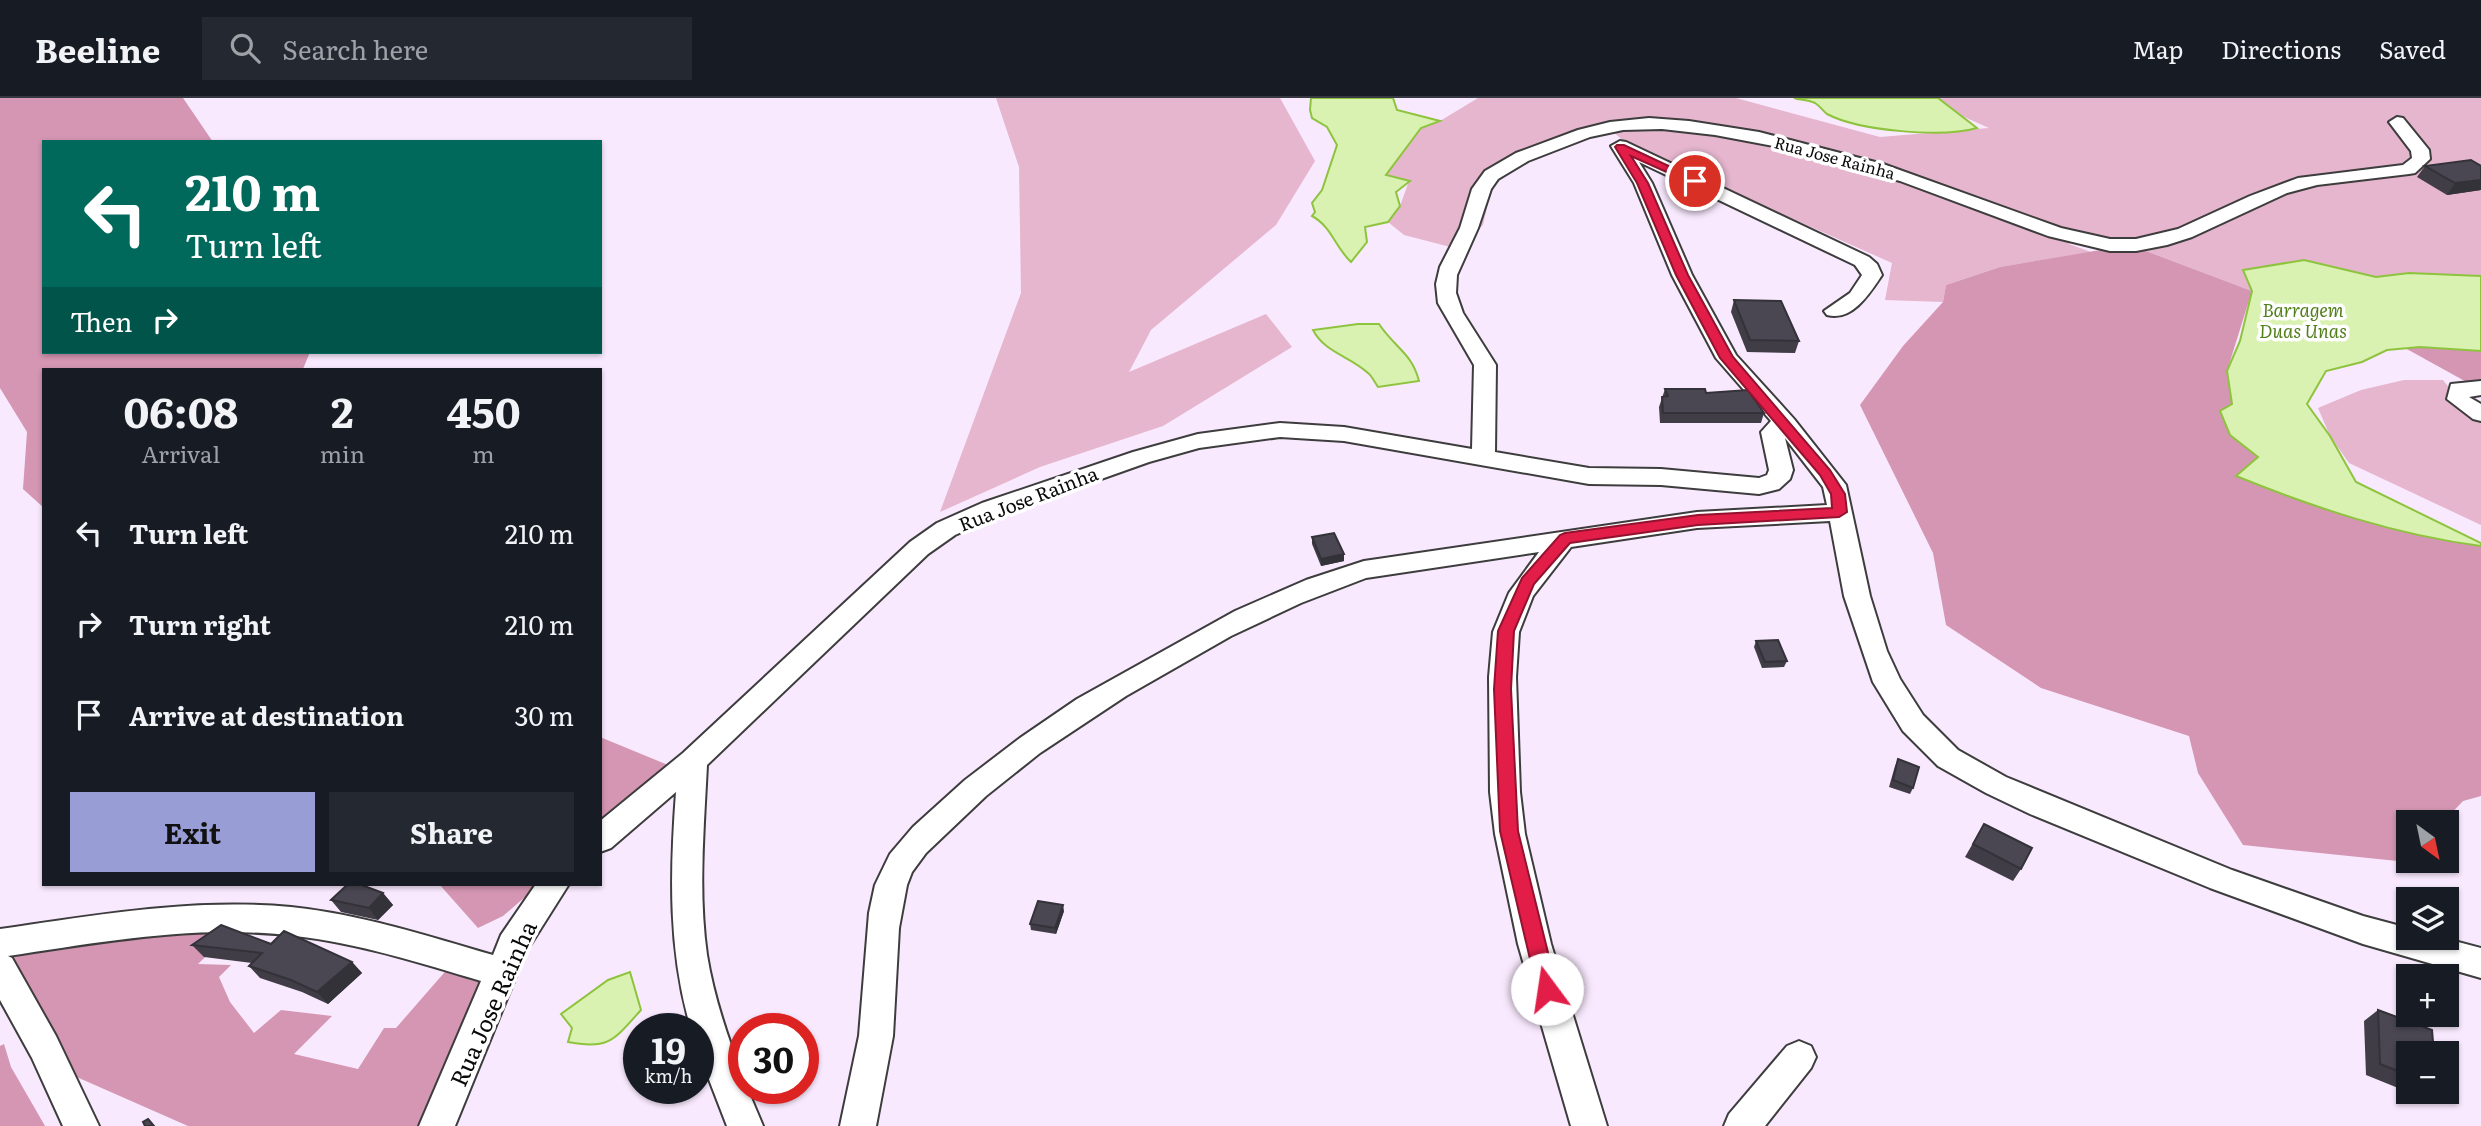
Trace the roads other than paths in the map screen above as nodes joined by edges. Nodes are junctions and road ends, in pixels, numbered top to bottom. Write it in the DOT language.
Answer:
graph roads {
  1 [pos="2397,122"];
  2 [pos="1602,128"];
  3 [pos="1620,147"];
  4 [pos="1834,311"];
  5 [pos="2481,388"];
  6 [pos="2481,414"];
  7 [pos="1786,424"];
  8 [pos="1483,459"];
  9 [pos="1839,512"];
  10 [pos="1565,538"];
  11 [pos="693,761"];
  12 [pos="602,837"];
  13 [pos="552,886"];
  14 [pos="0,943"];
  15 [pos="2481,963"];
  16 [pos="0,968"];
  17 [pos="502,972"];
  18 [pos="1799,1057"];
  19 [pos="81,1126"];
  20 [pos="437,1126"];
  21 [pos="745,1126"];
  22 [pos="858,1126"];
  23 [pos="1589,1126"];
  24 [pos="1742,1126"];
  1 -- 2 [label="street, Rua Jose Rainha"];
  2 -- 3 [label="street"];
  2 -- 8 [label="street, Rua Jose Rainha"];
  3 -- 4 [label="street"];
  3 -- 7 [label="street"];
  5 -- 6 [label="street"];
  7 -- 8 [label="street, Rua Jose Rainha"];
  7 -- 9 [label="street"];
  8 -- 11 [label="street, Rua Jose Rainha"];
  9 -- 10 [label="street"];
  9 -- 15 [label="street"];
  10 -- 22 [label="street"];
  10 -- 23 [label="street"];
  11 -- 12 [label="street, Rua Jose Rainha"];
  11 -- 21 [label="street"];
  13 -- 17 [label="street, Rua Jose Rainha"];
  14 -- 17 [label="street"];
  16 -- 19 [label="street"];
  17 -- 20 [label="street, Rua Jose Rainha"];
  18 -- 24 [label="street"];
}
